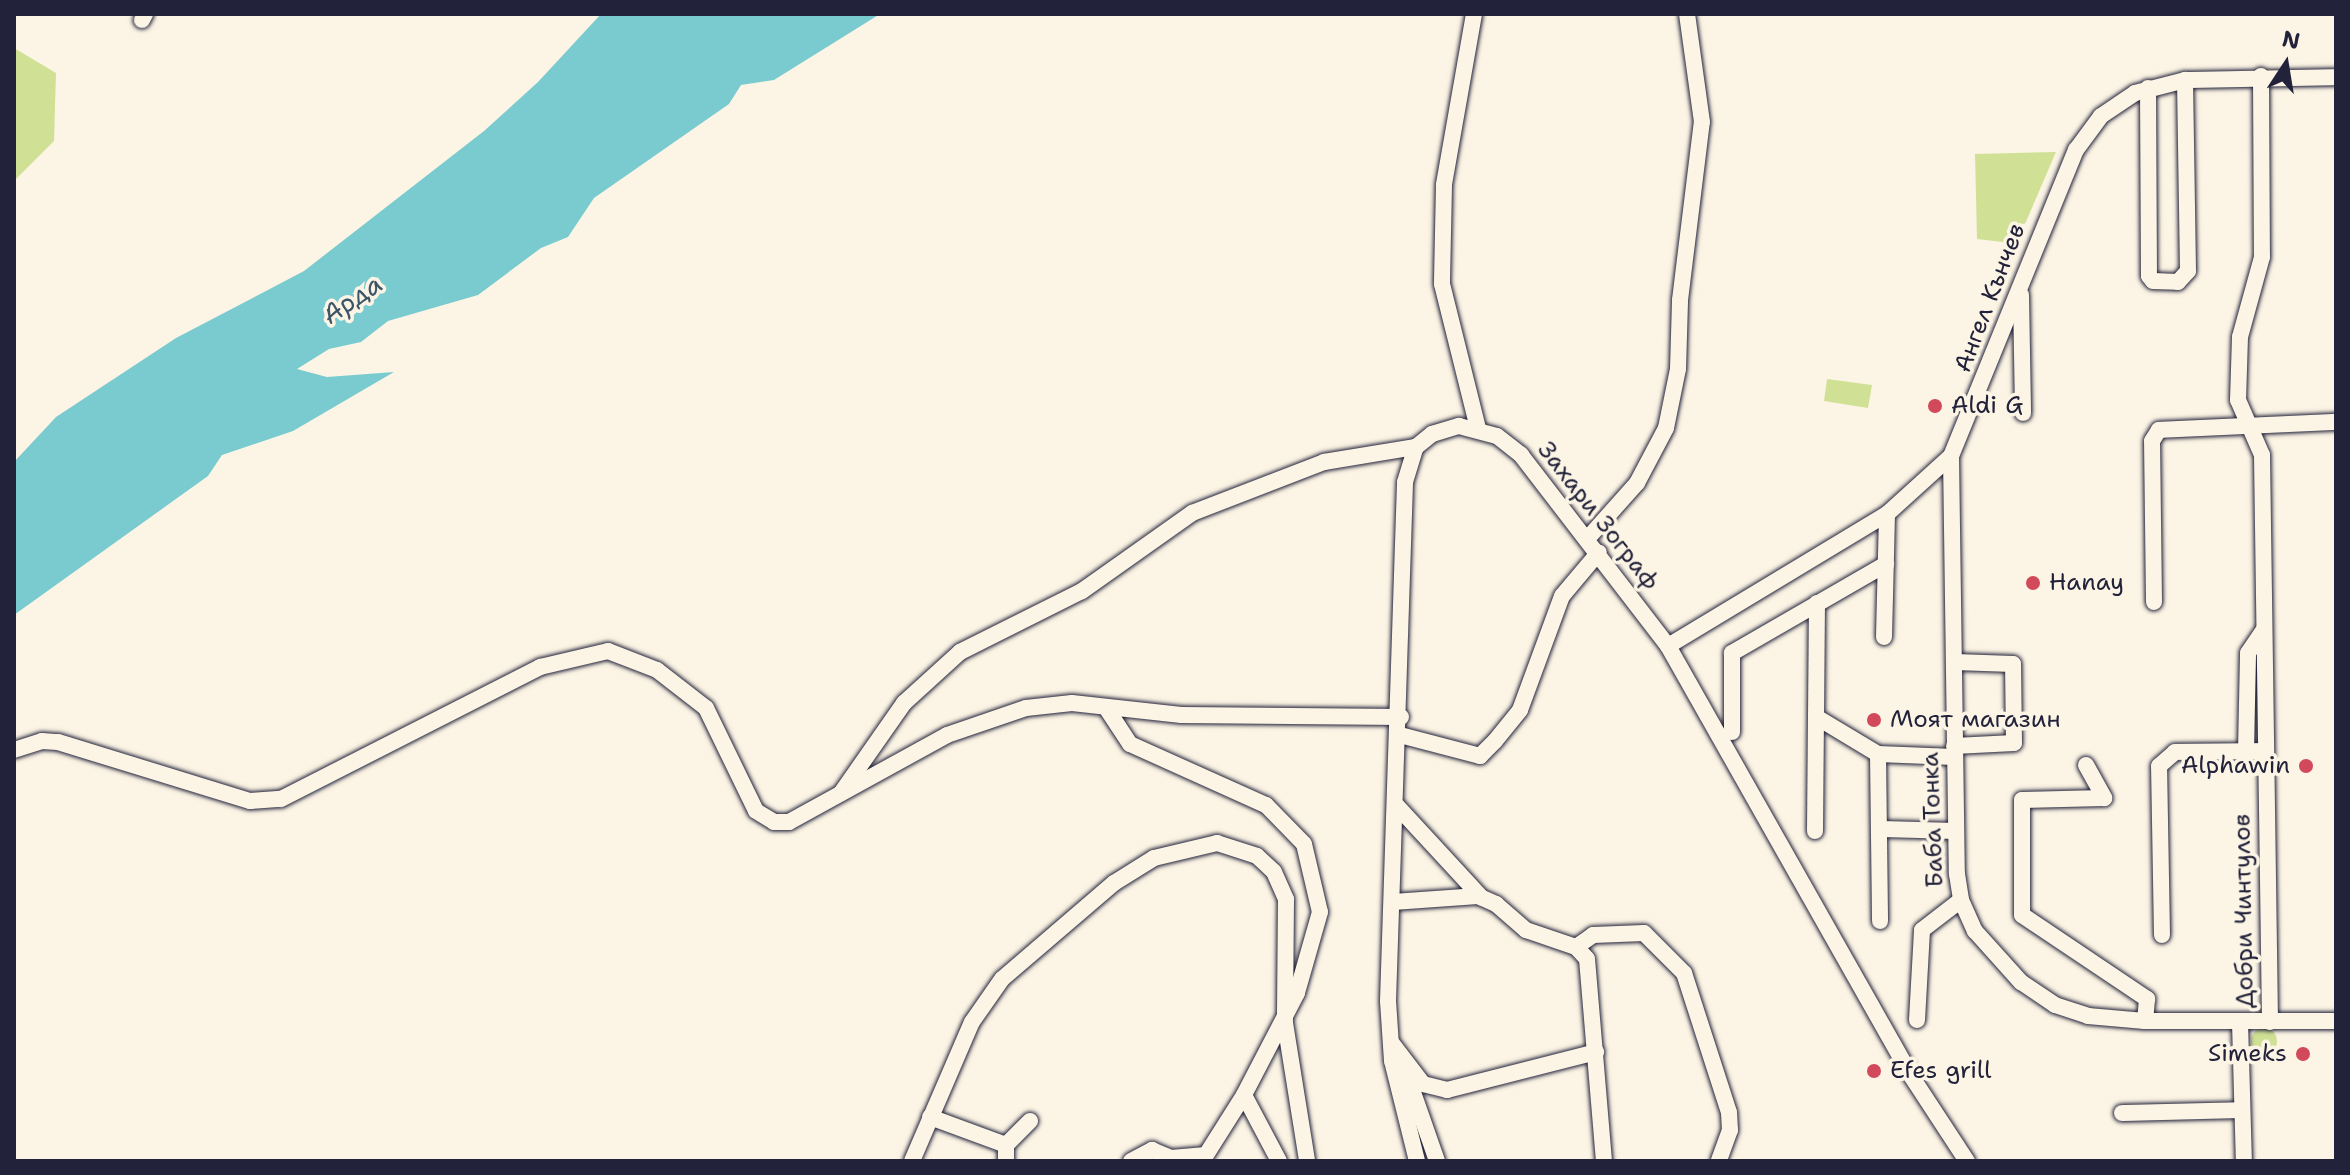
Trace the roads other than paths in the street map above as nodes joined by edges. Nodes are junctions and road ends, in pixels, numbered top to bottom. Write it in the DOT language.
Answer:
graph roads {
  1 [pos="1474,14"];
  2 [pos="1687,14"];
  3 [pos="2261,76"];
  4 [pos="2336,77"];
  5 [pos="2185,80"];
  6 [pos="2148,88"];
  7 [pos="2021,292"];
  8 [pos="2023,413"];
  9 [pos="2336,422"];
  10 [pos="2252,426"];
  11 [pos="1478,428"];
  12 [pos="1416,447"];
  13 [pos="1951,456"];
  14 [pos="1887,514"];
  15 [pos="1588,538"];
  16 [pos="1599,552"];
  17 [pos="1886,564"];
  18 [pos="2154,602"];
  19 [pos="1817,603"];
  20 [pos="2263,631"];
  21 [pos="1884,637"];
  22 [pos="1668,646"];
  23 [pos="1955,662"];
  24 [pos="1107,709"];
  25 [pos="1401,717"];
  26 [pos="1818,718"];
  27 [pos="1732,732"];
  28 [pos="1400,735"];
  29 [pos="14,750"];
  30 [pos="2246,751"];
  31 [pos="2264,751"];
  32 [pos="1954,752"];
  33 [pos="1878,754"];
  34 [pos="2086,765"];
  35 [pos="841,793"];
  36 [pos="1397,806"];
  37 [pos="1882,829"];
  38 [pos="1815,831"];
  39 [pos="1956,831"];
  40 [pos="1482,898"];
  41 [pos="1961,900"];
  42 [pos="1393,902"];
  43 [pos="1880,921"];
  44 [pos="2162,935"];
  45 [pos="1576,947"];
  46 [pos="1917,1020"];
  47 [pos="2145,1021"];
  48 [pos="2336,1021"];
  49 [pos="2240,1022"];
  50 [pos="2270,1022"];
  51 [pos="1285,1023"];
  52 [pos="1391,1042"];
  53 [pos="1596,1052"];
  54 [pos="1392,1061"];
  55 [pos="1244,1095"];
  56 [pos="2242,1110"];
  57 [pos="2122,1113"];
  58 [pos="930,1117"];
  59 [pos="1030,1121"];
  60 [pos="1006,1153"];
  61 [pos="912,1161"];
  62 [pos="1131,1161"];
  63 [pos="1279,1161"];
  64 [pos="1307,1161"];
  65 [pos="1417,1161"];
  66 [pos="1437,1161"];
  67 [pos="1604,1161"];
  68 [pos="1719,1161"];
  69 [pos="1967,1161"];
  70 [pos="2244,1161"];
  1 -- 11 [label="street"];
  2 -- 15 [label="street"];
  3 -- 4 [label="street, Ангел Кънчев"];
  3 -- 5 [label="street, Ангел Кънчев"];
  3 -- 10 [label="street, Добри Чинтулов"];
  5 -- 6 [label="street, Ангел Кънчев"];
  5 -- 6 [label="street"];
  6 -- 7 [label="street, Ангел Кънчев"];
  7 -- 8 [label="street"];
  7 -- 13 [label="street, Ангел Кънчев"];
  9 -- 10 [label="street"];
  10 -- 18 [label="street"];
  10 -- 20 [label="street, Добри Чинтулов"];
  11 -- 12 [label="street"];
  11 -- 15 [label="street, Захари Зограф"];
  12 -- 25 [label="street"];
  12 -- 35 [label="street"];
  13 -- 14 [label="street, Ангел Кънчев"];
  13 -- 23 [label="street, Баба Тонка"];
  14 -- 17 [label="street"];
  14 -- 22 [label="street, Ангел Кънчев"];
  15 -- 16 [label="street, Захари Зограф"];
  16 -- 22 [label="street, Захари Зограф"];
  16 -- 28 [label="street"];
  17 -- 19 [label="street"];
  17 -- 21 [label="street"];
  19 -- 26 [label="street"];
  19 -- 27 [label="street"];
  20 -- 30 [label="street, Добри Чинтулов"];
  20 -- 31 [label="street, Добри Чинтулов"];
  22 -- 69 [label="street, Захари Зограф"];
  23 -- 32 [label="street, Баба Тонка"];
  23 -- 32 [label="street"];
  24 -- 25 [label="street"];
  24 -- 35 [label="street"];
  24 -- 51 [label="street"];
  25 -- 28 [label="street"];
  26 -- 33 [label="street"];
  26 -- 38 [label="street"];
  28 -- 36 [label="street"];
  29 -- 35 [label="street"];
  30 -- 31 [label="street"];
  30 -- 44 [label="street"];
  31 -- 50 [label="street, Добри Чинтулов"];
  32 -- 33 [label="street"];
  32 -- 39 [label="street, Баба Тонка"];
  33 -- 37 [label="street"];
  34 -- 47 [label="street"];
  36 -- 40 [label="street"];
  36 -- 42 [label="street"];
  37 -- 39 [label="street"];
  37 -- 43 [label="street"];
  39 -- 41 [label="street, Баба Тонка"];
  40 -- 42 [label="street"];
  40 -- 45 [label="street"];
  41 -- 46 [label="street"];
  41 -- 47 [label="street, Баба Тонка"];
  42 -- 52 [label="street"];
  45 -- 53 [label="street"];
  45 -- 68 [label="street"];
  47 -- 49 [label="street, Баба Тонка"];
  48 -- 50 [label="street, Баба Тонка"];
  49 -- 50 [label="street, Баба Тонка"];
  49 -- 56 [label="street"];
  51 -- 55 [label="street"];
  51 -- 58 [label="street"];
  51 -- 64 [label="street"];
  52 -- 53 [label="street"];
  52 -- 54 [label="street"];
  53 -- 67 [label="street"];
  54 -- 65 [label="street"];
  54 -- 66 [label="street"];
  55 -- 62 [label="street"];
  55 -- 63 [label="street"];
  56 -- 57 [label="street"];
  56 -- 70 [label="street"];
  58 -- 60 [label="street"];
  58 -- 61 [label="street"];
  59 -- 60 [label="street"];
}
